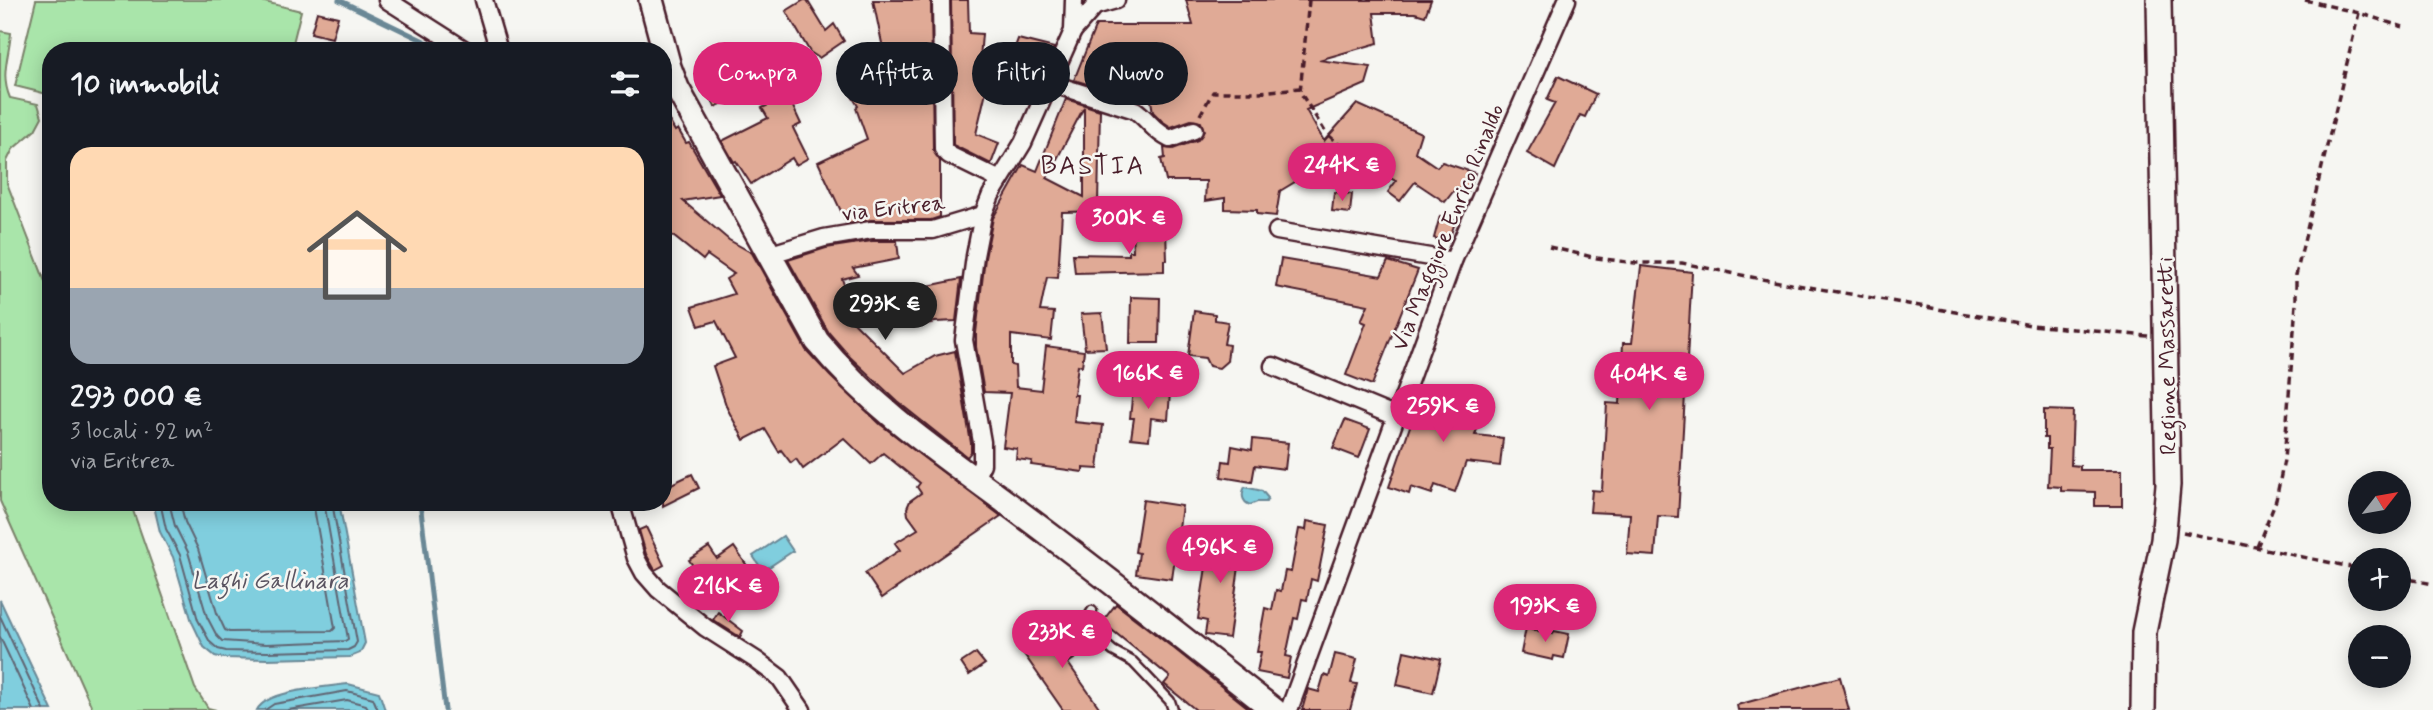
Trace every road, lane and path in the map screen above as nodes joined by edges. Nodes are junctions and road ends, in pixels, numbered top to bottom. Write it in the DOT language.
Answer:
graph roads {
  1 [pos="387,0"];
  2 [pos="484,0"];
  3 [pos="651,0"];
  4 [pos="941,0"];
  5 [pos="1074,0"];
  6 [pos="1116,0"];
  7 [pos="1309,0"];
  8 [pos="1567,0"];
  9 [pos="2160,0"];
  10 [pos="2305,0"];
  11 [pos="2358,13"];
  12 [pos="2403,27"];
  13 [pos="1073,31"];
  14 [pos="453,42"];
  15 [pos="496,42"];
  16 [pos="660,42"];
  17 [pos="1068,42"];
  18 [pos="672,80"];
  19 [pos="1300,88"];
  20 [pos="1070,89"];
  21 [pos="1040,105"];
  22 [pos="1194,130"];
  23 [pos="1000,180"];
  24 [pos="1389,181"];
  25 [pos="982,215"];
  26 [pos="1277,231"];
  27 [pos="1549,247"];
  28 [pos="768,255"];
  29 [pos="1454,261"];
  30 [pos="2165,338"];
  31 [pos="1273,366"];
  32 [pos="1396,417"];
  33 [pos="975,480"];
  34 [pos="623,511"];
  35 [pos="2164,528"];
  36 [pos="2257,547"];
  37 [pos="2348,566"];
  38 [pos="2411,579"];
  39 [pos="2433,584"];
  40 [pos="1092,611"];
  41 [pos="802,710"];
  42 [pos="1173,710"];
  43 [pos="1274,710"];
  44 [pos="1289,710"];
  45 [pos="2143,710"];
  1 -- 14 [label="street"];
  2 -- 15 [label="street"];
  3 -- 16 [label="main road"];
  4 -- 23 [label="street"];
  5 -- 13 [label="street"];
  6 -- 13 [label="street"];
  7 -- 19 [label="path"];
  8 -- 29 [label="street, Via Maggiore Enrico Rinaldo"];
  9 -- 30 [label="main road, Regione Massaretti"];
  10 -- 11 [label="path"];
  11 -- 12 [label="path"];
  11 -- 36 [label="path"];
  13 -- 17 [label="street"];
  18 -- 28 [label="main road"];
  19 -- 22 [label="path"];
  19 -- 24 [label="path"];
  20 -- 22 [label="street"];
  21 -- 23 [label="street"];
  23 -- 25 [label="street"];
  25 -- 28 [label="street, via Eritrea"];
  25 -- 33 [label="street"];
  26 -- 29 [label="street"];
  27 -- 30 [label="path"];
  28 -- 33 [label="main road"];
  29 -- 32 [label="street, Via Maggiore Enrico Rinaldo"];
  30 -- 35 [label="main road, Regione Massaretti"];
  31 -- 32 [label="street"];
  32 -- 44 [label="street, Via Maggiore Enrico Rinaldo"];
  33 -- 43 [label="main road"];
  34 -- 41 [label="street"];
  35 -- 36 [label="path"];
  35 -- 45 [label="main road, Regione Massaretti"];
  36 -- 37 [label="path"];
  38 -- 39 [label="path"];
  40 -- 42 [label="lane"];
}
